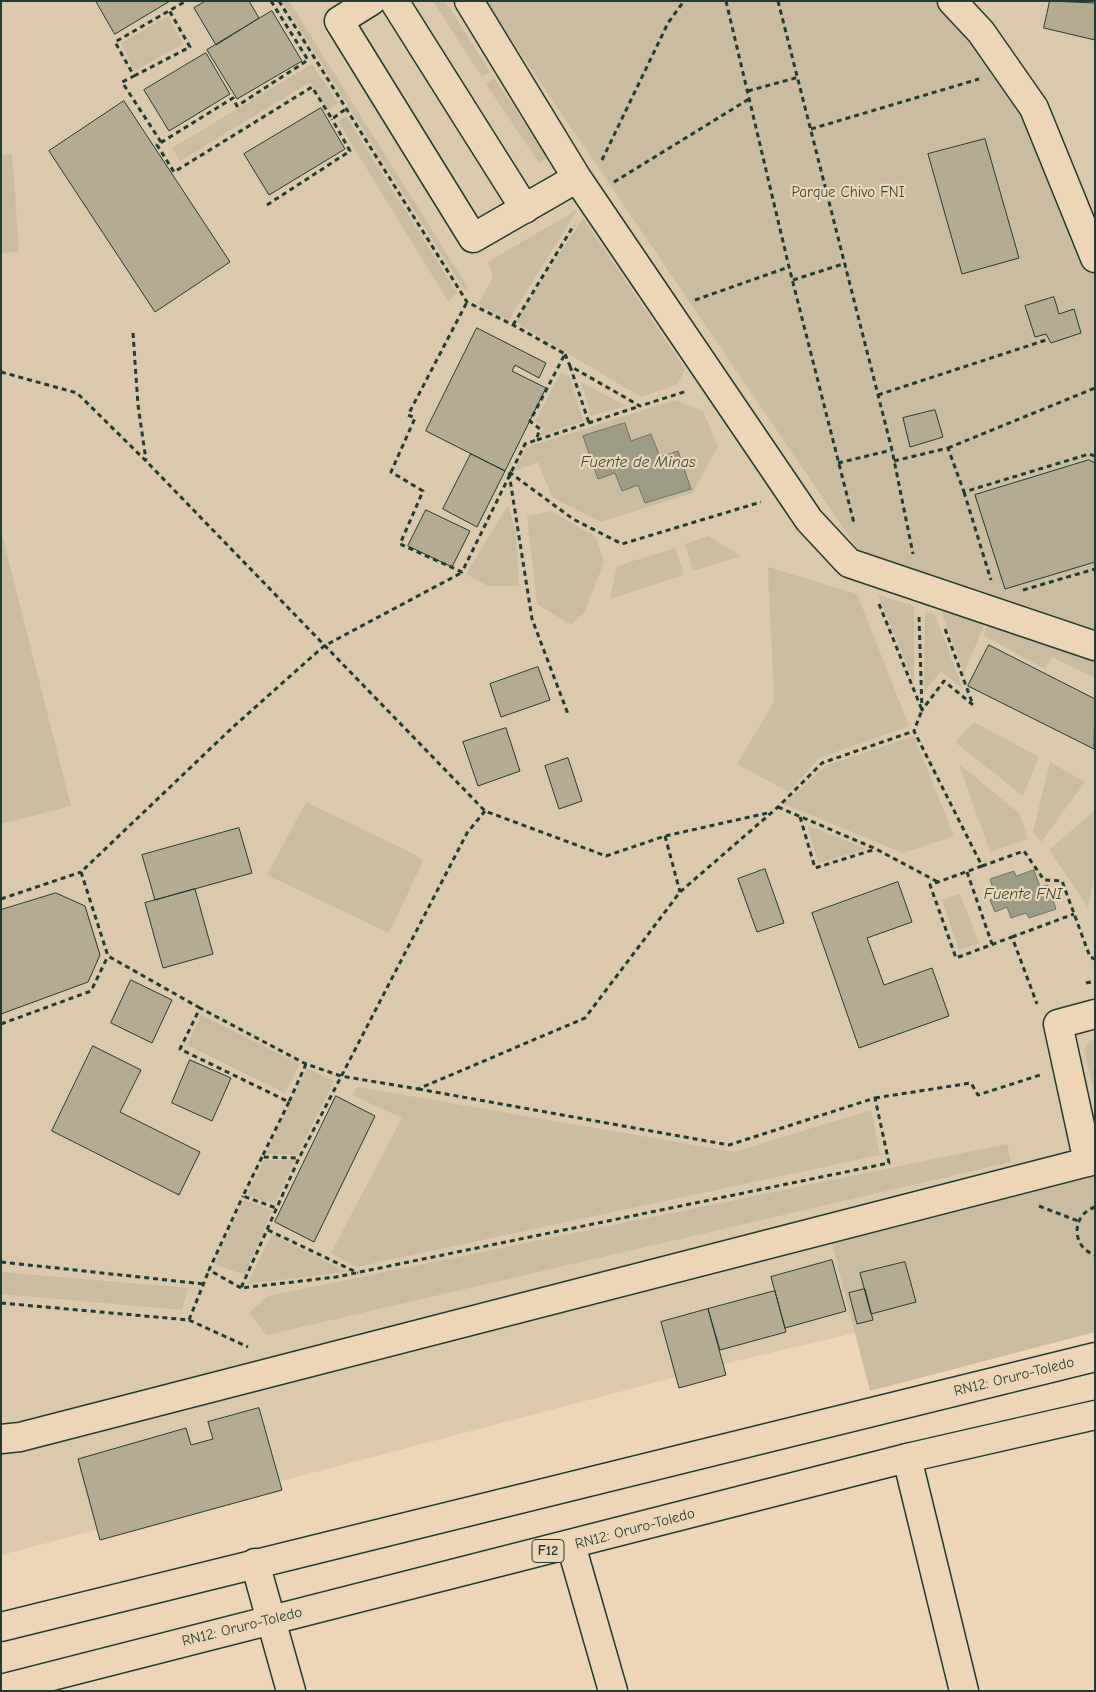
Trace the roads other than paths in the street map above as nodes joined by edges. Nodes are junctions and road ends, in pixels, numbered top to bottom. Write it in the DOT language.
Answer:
graph roads {
  1 [pos="371,1"];
  2 [pos="394,1"];
  3 [pos="468,1"];
  4 [pos="952,1"];
  5 [pos="577,178"];
  6 [pos="525,210"];
  7 [pos="1095,258"];
  8 [pos="1095,646"];
  9 [pos="1095,1014"];
  10 [pos="1091,1161"];
  11 [pos="1095,1357"];
  12 [pos="1095,1415"];
  13 [pos="1,1439"];
  14 [pos="907,1458"];
  15 [pos="571,1545"];
  16 [pos="255,1563"];
  17 [pos="272,1619"];
  18 [pos="1,1627"];
  19 [pos="1,1689"];
  20 [pos="291,1691"];
  21 [pos="613,1691"];
  22 [pos="964,1691"];
  1 -- 6 [label="main road"];
  2 -- 6 [label="main road"];
  3 -- 5 [label="main road"];
  4 -- 7 [label="main road"];
  5 -- 6 [label="main road"];
  5 -- 8 [label="main road"];
  9 -- 10 [label="main road"];
  10 -- 13 [label="main road"];
  11 -- 16 [label="main road, RN12: Oruro-Toledo"];
  12 -- 14 [label="main road, RN12: Oruro-Toledo / F12"];
  14 -- 15 [label="main road, RN12: Oruro-Toledo / F12"];
  14 -- 22 [label="main road"];
  15 -- 17 [label="main road, RN12: Oruro-Toledo / F12"];
  15 -- 21 [label="main road"];
  16 -- 17 [label="main road"];
  16 -- 18 [label="main road, RN12: Oruro-Toledo"];
  17 -- 19 [label="main road, RN12: Oruro-Toledo / F12"];
  17 -- 20 [label="main road"];
}
